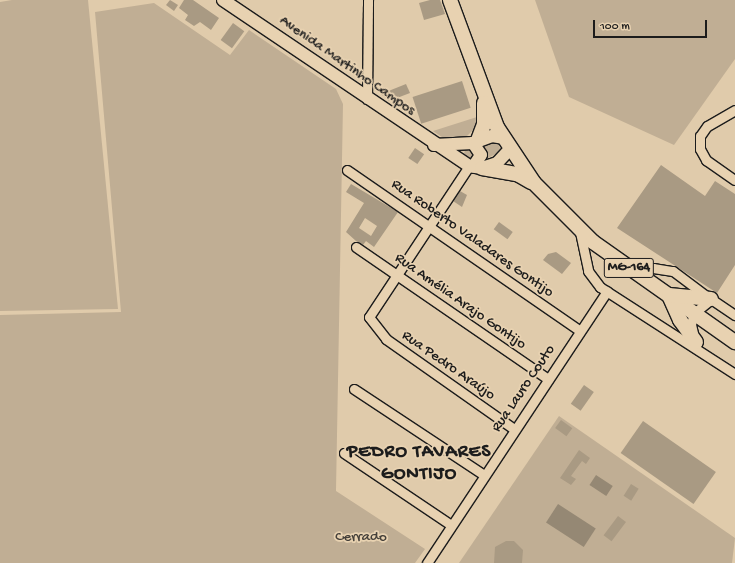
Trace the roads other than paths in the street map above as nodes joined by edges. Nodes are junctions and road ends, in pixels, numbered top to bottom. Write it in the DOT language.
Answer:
graph roads {
  1 [pos="223,0"];
  2 [pos="368,0"];
  3 [pos="450,0"];
  4 [pos="484,96"];
  5 [pos="367,99"];
  6 [pos="735,110"];
  7 [pos="475,142"];
  8 [pos="507,144"];
  9 [pos="434,145"];
  10 [pos="475,167"];
  11 [pos="347,170"];
  12 [pos="735,180"];
  13 [pos="534,183"];
  14 [pos="428,226"];
  15 [pos="580,232"];
  16 [pos="356,247"];
  17 [pos="395,274"];
  18 [pos="638,274"];
  19 [pos="607,291"];
  20 [pos="669,295"];
  21 [pos="710,299"];
  22 [pos="694,313"];
  23 [pos="735,315"];
  24 [pos="580,331"];
  25 [pos="696,342"];
  26 [pos="735,342"];
  27 [pos="719,363"];
  28 [pos="735,374"];
  29 [pos="548,379"];
  30 [pos="354,389"];
  31 [pos="514,429"];
  32 [pos="344,453"];
  33 [pos="484,475"];
  34 [pos="451,525"];
  35 [pos="427,563"];
  1 -- 5 [label="main road, Avenida Martinho Campos"];
  2 -- 5 [label="street"];
  3 -- 4 [label="main road, MG-164"];
  4 -- 7 [label="main road"];
  4 -- 8 [label="main road, MG-164"];
  5 -- 9 [label="main road, Avenida Martinho Campos"];
  6 -- 12 [label="street"];
  7 -- 8 [label="main road"];
  7 -- 9 [label="main road"];
  7 -- 10 [label="main road"];
  8 -- 10 [label="main road"];
  8 -- 13 [label="main road, MG-164"];
  9 -- 10 [label="main road, Avenida Martinho Campos"];
  10 -- 13 [label="main road"];
  10 -- 14 [label="street"];
  11 -- 14 [label="street, Rua Roberto Valadares Gontijo"];
  13 -- 15 [label="main road, MG-164"];
  14 -- 17 [label="street"];
  14 -- 24 [label="street, Rua Roberto Valadares Gontijo"];
  15 -- 18 [label="main road, MG-164"];
  15 -- 19 [label="street"];
  16 -- 17 [label="street, Rua Amélia Arajo Gontijo"];
  17 -- 29 [label="street, Rua Amélia Arajo Gontijo"];
  17 -- 31 [label="street, Rua Pedro Araújo"];
  18 -- 20 [label="main road, MG-164"];
  18 -- 21 [label="street"];
  19 -- 24 [label="street, Rua Lauro Couto"];
  19 -- 27 [label="street"];
  20 -- 21 [label="main road"];
  20 -- 22 [label="main road, MG-164"];
  20 -- 25 [label="main road"];
  21 -- 22 [label="street"];
  21 -- 23 [label="street"];
  22 -- 25 [label="street"];
  22 -- 26 [label="main road, MG-164"];
  24 -- 29 [label="street, Rua Lauro Couto"];
  25 -- 27 [label="street"];
  27 -- 28 [label="street"];
  29 -- 31 [label="street, Rua Lauro Couto"];
  30 -- 33 [label="street"];
  31 -- 33 [label="street, Rua Lauro Couto"];
  32 -- 34 [label="street"];
  33 -- 34 [label="street, Rua Lauro Couto"];
  34 -- 35 [label="street, Rua Lauro Couto"];
}
